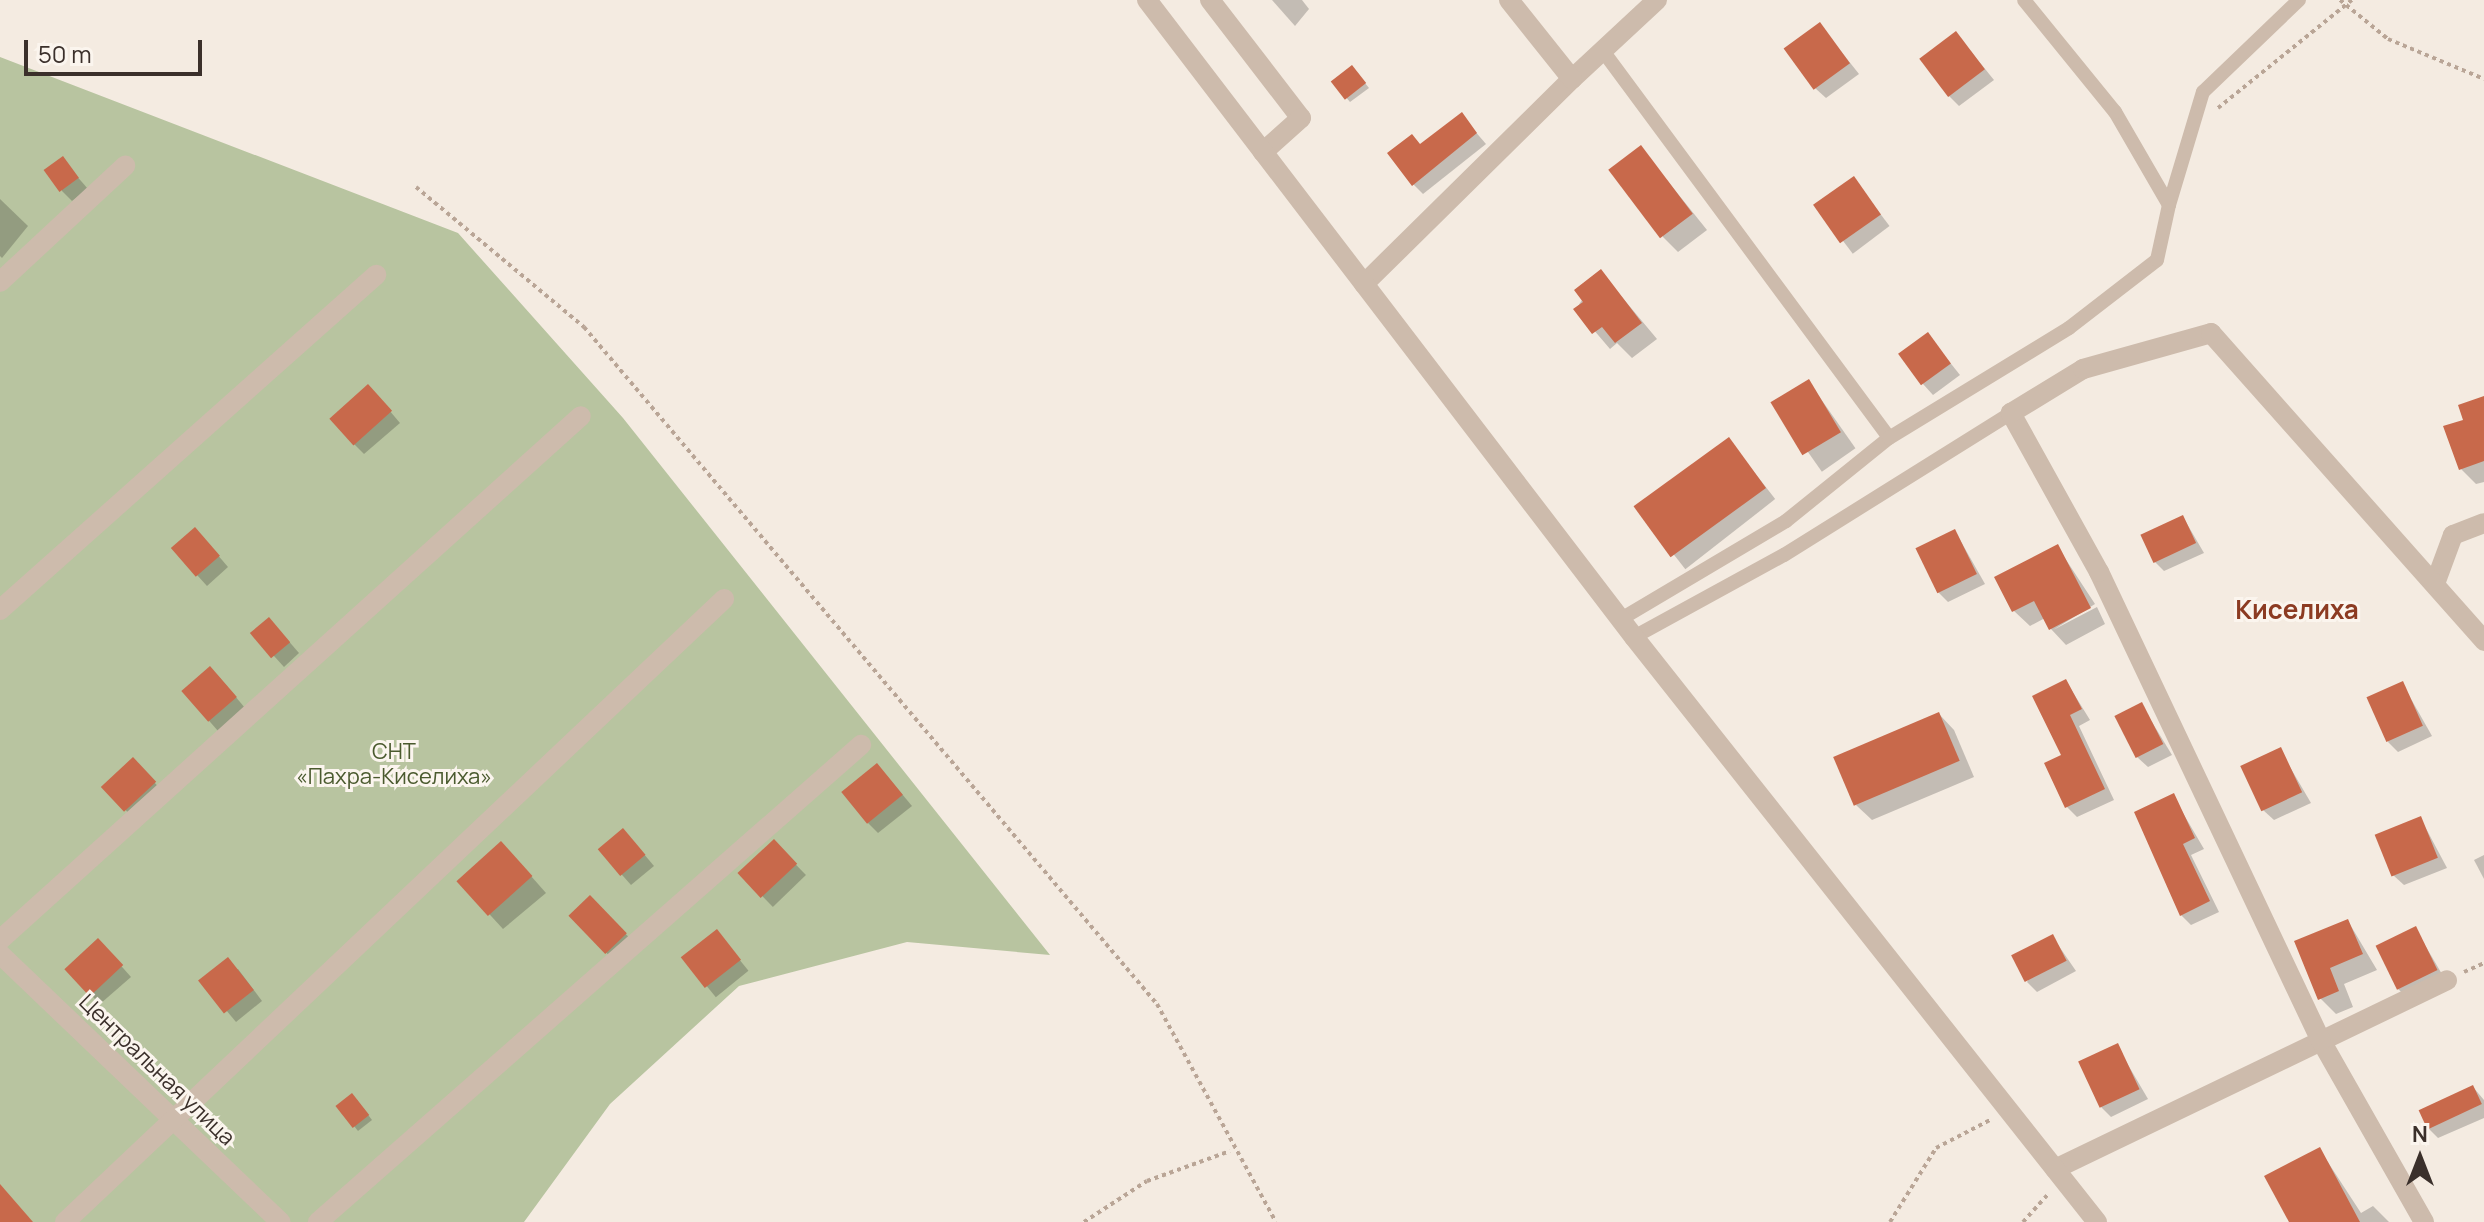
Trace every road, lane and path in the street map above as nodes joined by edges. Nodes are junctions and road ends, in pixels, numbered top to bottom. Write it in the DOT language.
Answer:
graph roads {
  1 [pos="1147,0"];
  2 [pos="1210,0"];
  3 [pos="1509,0"];
  4 [pos="1657,0"];
  5 [pos="2024,0"];
  6 [pos="2299,0"];
  7 [pos="2340,0"];
  8 [pos="2352,0"];
  9 [pos="2349,8"];
  10 [pos="1603,51"];
  11 [pos="1572,79"];
  12 [pos="2484,79"];
  13 [pos="2185,134"];
  14 [pos="1263,152"];
  15 [pos="125,166"];
  16 [pos="416,187"];
  17 [pos="2169,205"];
  18 [pos="376,275"];
  19 [pos="0,282"];
  20 [pos="1364,284"];
  21 [pos="2011,413"];
  22 [pos="581,416"];
  23 [pos="1889,438"];
  24 [pos="2484,523"];
  25 [pos="2436,581"];
  26 [pos="724,599"];
  27 [pos="0,610"];
  28 [pos="1621,619"];
  29 [pos="1634,637"];
  30 [pos="2484,641"];
  31 [pos="861,745"];
  32 [pos="0,940"];
  33 [pos="0,954"];
  34 [pos="2447,980"];
  35 [pos="2321,1041"];
  36 [pos="2009,1111"];
  37 [pos="176,1119"];
  38 [pos="1233,1150"];
  39 [pos="2058,1174"];
  40 [pos="65,1222"];
  41 [pos="280,1222"];
  42 [pos="318,1222"];
  43 [pos="1084,1222"];
  44 [pos="1276,1222"];
  45 [pos="1890,1222"];
  46 [pos="2023,1222"];
  47 [pos="2097,1222"];
  48 [pos="2424,1222"];
  1 -- 14 [label="street"];
  2 -- 14 [label="street"];
  3 -- 11 [label="street"];
  4 -- 10 [label="street"];
  5 -- 17 [label="lane"];
  6 -- 13 [label="lane"];
  7 -- 9 [label="path"];
  8 -- 9 [label="path"];
  9 -- 12 [label="path"];
  9 -- 13 [label="path"];
  10 -- 11 [label="street"];
  10 -- 23 [label="lane"];
  11 -- 20 [label="street"];
  13 -- 17 [label="lane"];
  14 -- 20 [label="street"];
  15 -- 19 [label="street"];
  16 -- 38 [label="path"];
  17 -- 23 [label="lane"];
  18 -- 27 [label="street"];
  20 -- 28 [label="street"];
  21 -- 25 [label="street"];
  21 -- 29 [label="lane"];
  21 -- 35 [label="street"];
  22 -- 32 [label="street"];
  23 -- 28 [label="lane"];
  24 -- 25 [label="street"];
  25 -- 30 [label="street"];
  26 -- 37 [label="street"];
  28 -- 29 [label="street"];
  29 -- 36 [label="street"];
  31 -- 42 [label="street"];
  33 -- 37 [label="street, Центральная улица"];
  34 -- 35 [label="street"];
  35 -- 39 [label="street"];
  35 -- 48 [label="street"];
  36 -- 39 [label="street"];
  36 -- 45 [label="path"];
  37 -- 40 [label="street"];
  37 -- 41 [label="street, Центральная улица"];
  38 -- 43 [label="path"];
  38 -- 44 [label="path"];
  39 -- 46 [label="path"];
  39 -- 47 [label="street"];
}
